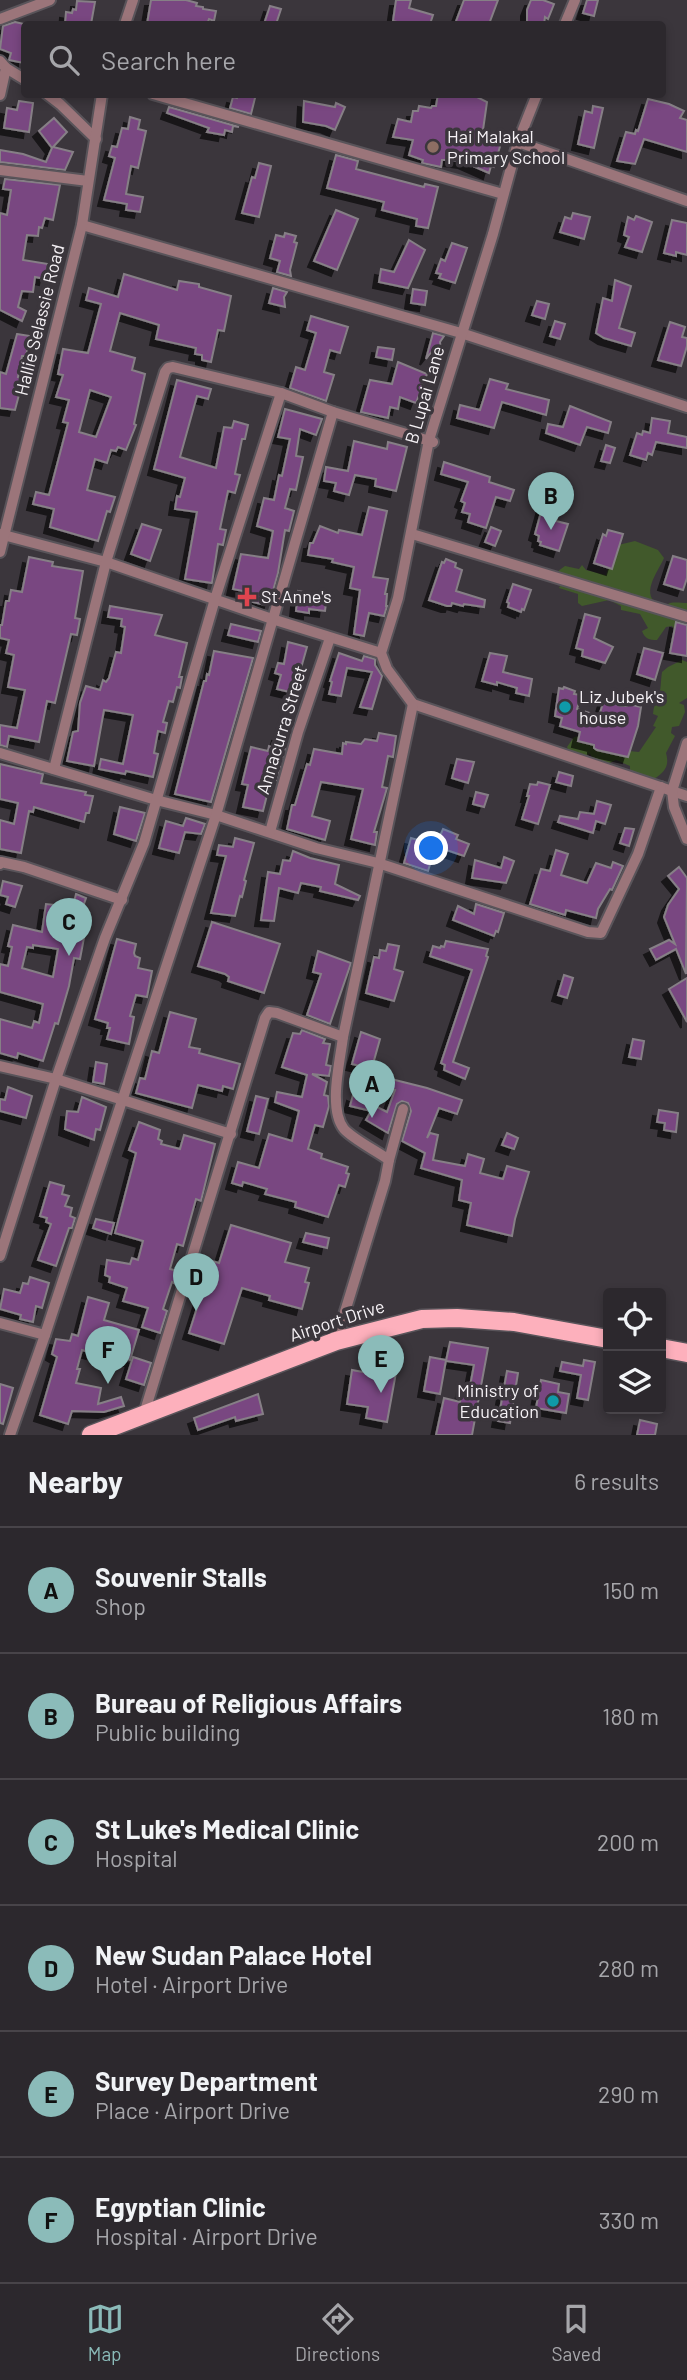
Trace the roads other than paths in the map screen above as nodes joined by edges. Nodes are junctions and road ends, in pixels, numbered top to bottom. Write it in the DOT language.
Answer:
graph roads {
  1 [pos="50,0"];
  2 [pos="134,0"];
  3 [pos="575,0"];
  4 [pos="0,19"];
  5 [pos="126,21"];
  6 [pos="566,21"];
  7 [pos="3,64"];
  8 [pos="21,77"];
  9 [pos="0,96"];
  10 [pos="52,98"];
  11 [pos="101,98"];
  12 [pos="167,98"];
  13 [pos="535,98"];
  14 [pos="96,139"];
  15 [pos="518,142"];
  16 [pos="0,170"];
  17 [pos="88,181"];
  18 [pos="503,194"];
  19 [pos="687,201"];
  20 [pos="82,225"];
  21 [pos="461,333"];
  22 [pos="281,393"];
  23 [pos="687,407"];
  24 [pos="333,412"];
  25 [pos="429,440"];
  26 [pos="2,534"];
  27 [pos="412,534"];
  28 [pos="0,552"];
  29 [pos="106,562"];
  30 [pos="215,599"];
  31 [pos="687,617"];
  32 [pos="272,619"];
  33 [pos="330,638"];
  34 [pos="381,653"];
  35 [pos="413,704"];
  36 [pos="687,743"];
  37 [pos="0,753"];
  38 [pos="54,769"];
  39 [pos="666,789"];
  40 [pos="687,796"];
  41 [pos="156,800"];
  42 [pos="216,815"];
  43 [pos="270,832"];
  44 [pos="687,839"];
  45 [pos="378,863"];
  46 [pos="0,864"];
  47 [pos="122,900"];
  48 [pos="343,1037"];
  49 [pos="0,1066"];
  50 [pos="56,1079"];
  51 [pos="122,1100"];
  52 [pos="402,1109"];
  53 [pos="231,1134"];
  54 [pos="389,1160"];
  55 [pos="0,1256"];
  56 [pos="0,1323"];
  57 [pos="45,1335"];
  58 [pos="603,1338"];
  59 [pos="336,1341"];
  60 [pos="666,1349"];
  61 [pos="687,1353"];
  62 [pos="144,1414"];
  63 [pos="10,1435"];
  64 [pos="91,1435"];
  1 -- 4 [label="street"];
  2 -- 5 [label="street"];
  3 -- 6 [label="street"];
  7 -- 8 [label="street"];
  7 -- 9 [label="street"];
  10 -- 14 [label="street"];
  11 -- 14 [label="street, Hallie Selassie Road"];
  12 -- 18 [label="street"];
  13 -- 15 [label="street, B Lupai Lane"];
  14 -- 17 [label="street, Hallie Selassie Road"];
  15 -- 18 [label="street, B Lupai Lane"];
  15 -- 19 [label="street"];
  16 -- 17 [label="street"];
  17 -- 20 [label="street, Hallie Selassie Road"];
  18 -- 21 [label="street, B Lupai Lane"];
  20 -- 21 [label="street"];
  20 -- 26 [label="street, Hallie Selassie Road"];
  21 -- 23 [label="street"];
  21 -- 25 [label="street, B Lupai Lane"];
  22 -- 24 [label="street"];
  22 -- 29 [label="street"];
  22 -- 30 [label="street"];
  24 -- 25 [label="street"];
  24 -- 32 [label="street"];
  25 -- 27 [label="street, B Lupai Lane"];
  26 -- 28 [label="street, Hallie Selassie Road"];
  26 -- 29 [label="street"];
  27 -- 31 [label="street"];
  27 -- 34 [label="street, B Lupai Lane"];
  29 -- 30 [label="street"];
  29 -- 38 [label="street"];
  30 -- 32 [label="street"];
  30 -- 41 [label="street"];
  32 -- 33 [label="street"];
  32 -- 42 [label="street"];
  33 -- 34 [label="street"];
  33 -- 43 [label="street, Annacurra Street"];
  34 -- 35 [label="street"];
  35 -- 39 [label="street"];
  35 -- 45 [label="street"];
  36 -- 39 [label="street"];
  37 -- 38 [label="street"];
  38 -- 41 [label="street"];
  39 -- 40 [label="street"];
  39 -- 44 [label="street"];
  39 -- 45 [label="street"];
  41 -- 42 [label="street"];
  41 -- 47 [label="street"];
  42 -- 43 [label="street"];
  42 -- 51 [label="street"];
  43 -- 45 [label="street"];
  45 -- 48 [label="street"];
  46 -- 47 [label="street"];
  47 -- 50 [label="street"];
  48 -- 53 [label="street"];
  48 -- 54 [label="street"];
  49 -- 50 [label="street"];
  50 -- 51 [label="street"];
  50 -- 55 [label="street"];
  51 -- 53 [label="street"];
  51 -- 57 [label="street"];
  52 -- 54 [label="street"];
  53 -- 62 [label="street"];
  54 -- 59 [label="street"];
  56 -- 57 [label="street"];
  57 -- 63 [label="street"];
  58 -- 59 [label="main road, Airport Drive"];
  59 -- 62 [label="main road, Airport Drive"];
  60 -- 61 [label="main road"];
  62 -- 64 [label="main road, Airport Drive"];
}
